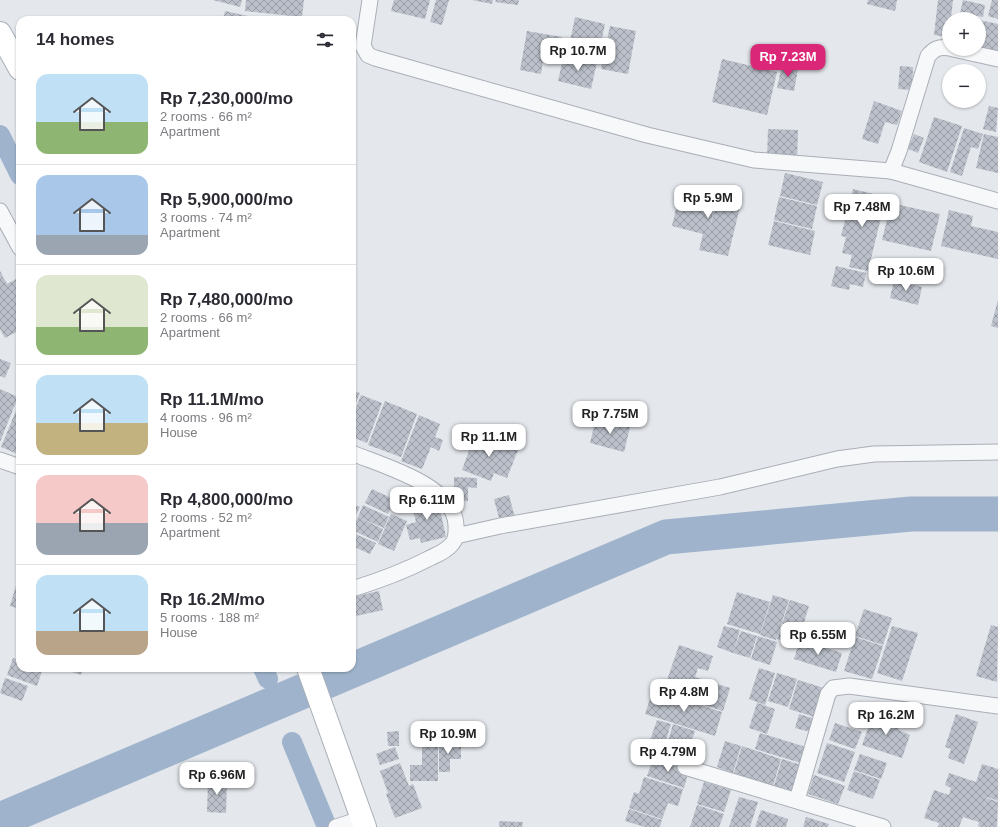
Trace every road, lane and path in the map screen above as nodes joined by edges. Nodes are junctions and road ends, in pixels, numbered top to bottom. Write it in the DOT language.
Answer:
graph roads {
  1 [pos="370,0"];
  2 [pos="0,33"];
  3 [pos="942,47"];
  4 [pos="984,56"];
  5 [pos="998,59"];
  6 [pos="16,62"];
  7 [pos="891,171"];
  8 [pos="998,201"];
  9 [pos="0,212"];
  10 [pos="16,241"];
  11 [pos="998,452"];
  12 [pos="356,454"];
  13 [pos="0,460"];
  14 [pos="16,466"];
  15 [pos="456,536"];
  16 [pos="356,588"];
  17 [pos="309,672"];
  18 [pos="998,706"];
  19 [pos="685,767"];
  20 [pos="797,800"];
  21 [pos="352,824"];
  22 [pos="883,827"];
  1 -- 7 [label="street"];
  2 -- 6 [label="street"];
  3 -- 7 [label="street"];
  4 -- 5 [label="street"];
  7 -- 8 [label="street"];
  9 -- 10 [label="street"];
  11 -- 15 [label="street"];
  12 -- 15 [label="street"];
  13 -- 14 [label="street"];
  15 -- 16 [label="street"];
  17 -- 21 [label="street"];
  18 -- 20 [label="street"];
  19 -- 20 [label="street"];
  20 -- 22 [label="street"];
}
